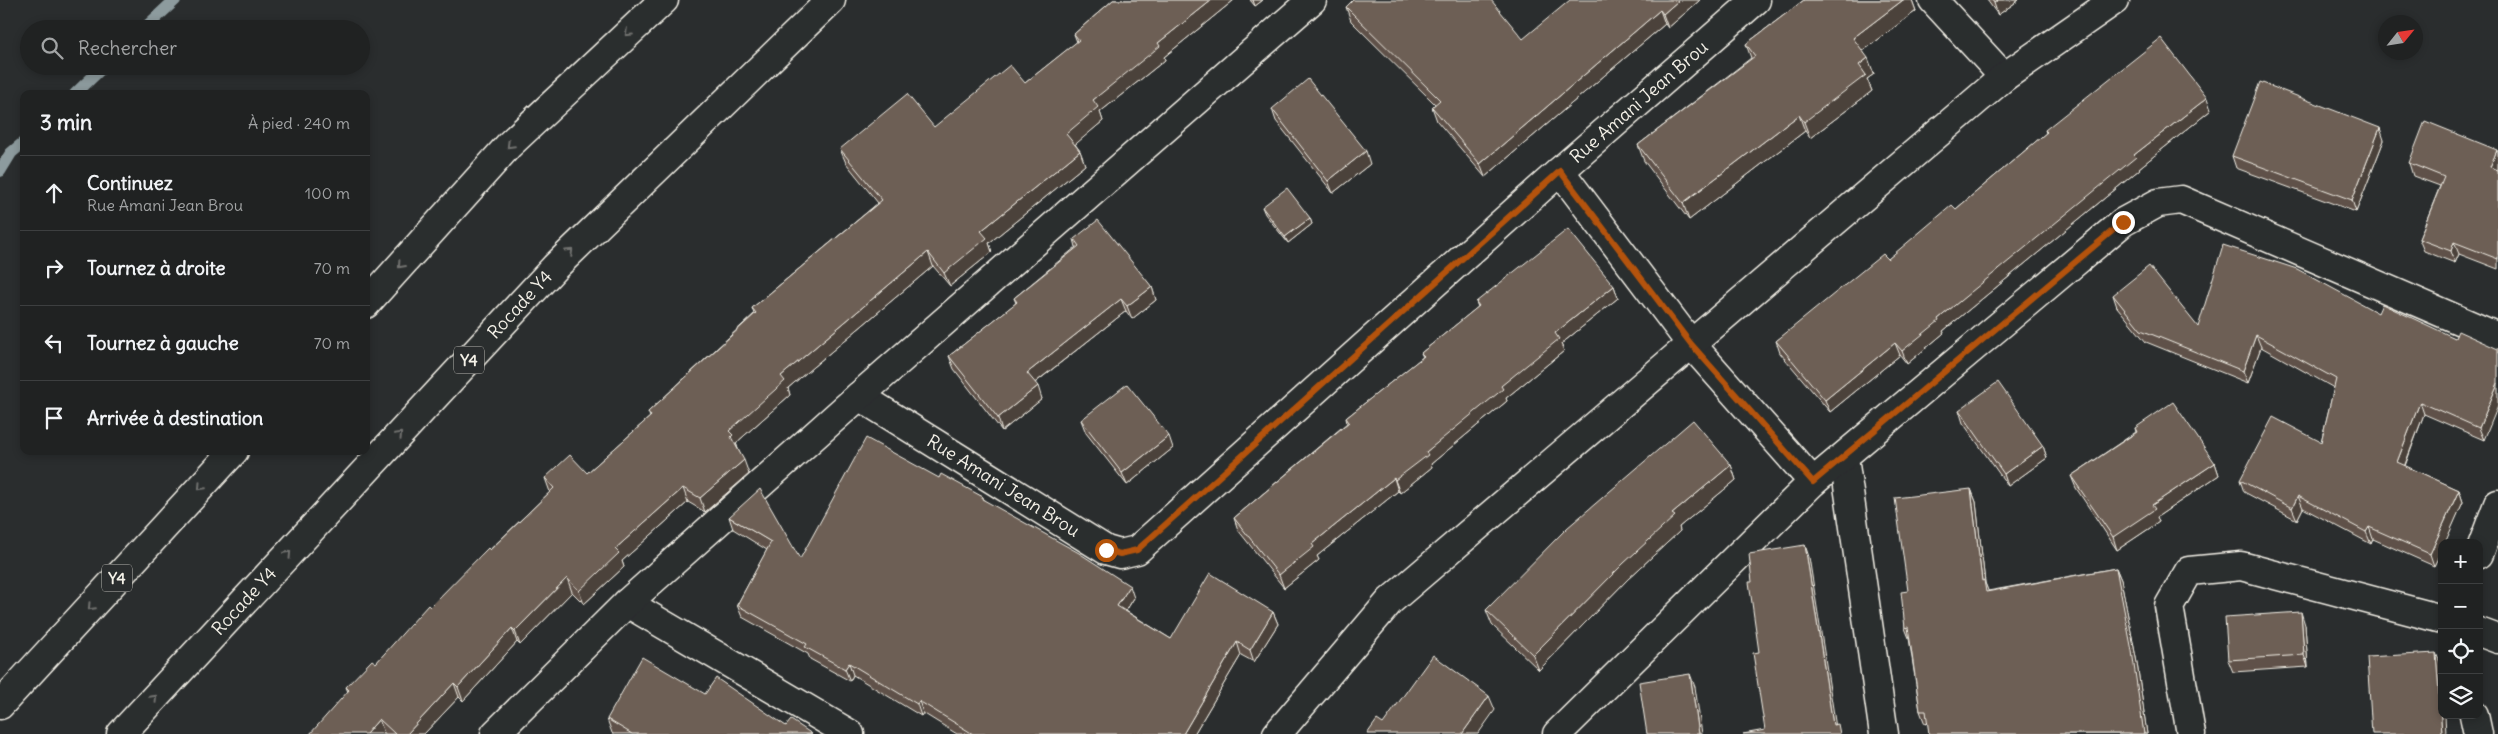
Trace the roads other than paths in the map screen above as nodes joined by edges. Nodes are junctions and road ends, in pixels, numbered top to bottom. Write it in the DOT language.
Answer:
graph roads {
  1 [pos="664,0"];
  2 [pos="831,0"];
  3 [pos="1312,0"];
  4 [pos="1756,0"];
  5 [pos="1933,0"];
  6 [pos="2115,0"];
  7 [pos="2004,77"];
  8 [pos="1560,171"];
  9 [pos="370,300"];
  10 [pos="2498,337"];
  11 [pos="1691,344"];
  12 [pos="859,396"];
  13 [pos="230,455"];
  14 [pos="1844,458"];
  15 [pos="1813,482"];
  16 [pos="2498,504"];
  17 [pos="2483,543"];
  18 [pos="627,603"];
  19 [pos="2438,618"];
  20 [pos="2483,633"];
  21 [pos="2498,639"];
  22 [pos="0,705"];
  23 [pos="2475,719"];
  24 [pos="121,734"];
  25 [pos="495,734"];
  26 [pos="850,734"];
  27 [pos="1277,734"];
  28 [pos="1557,734"];
  29 [pos="1884,734"];
  30 [pos="2191,734"];
  31 [pos="2478,734"];
  1 -- 9 [label="main road, one-way"];
  24 -- 2 [label="main road, Rocade Y4 / Y4, one-way"];
  3 -- 12 [label="main road"];
  4 -- 8 [label="main road, Rue Amani Jean Brou"];
  5 -- 7 [label="main road"];
  6 -- 7 [label="main road"];
  7 -- 11 [label="main road"];
  8 -- 11 [label="main road"];
  8 -- 12 [label="main road, Rue Amani Jean Brou"];
  10 -- 14 [label="main road"];
  11 -- 15 [label="main road"];
  11 -- 27 [label="main road"];
  12 -- 18 [label="main road"];
  13 -- 22 [label="main road, Y4, one-way"];
  14 -- 15 [label="main road"];
  14 -- 29 [label="main road"];
  15 -- 28 [label="main road"];
  16 -- 17 [label="main road"];
  18 -- 25 [label="main road"];
  18 -- 26 [label="main road"];
  19 -- 30 [label="main road"];
  20 -- 21 [label="main road"];
  23 -- 31 [label="main road"];
}
